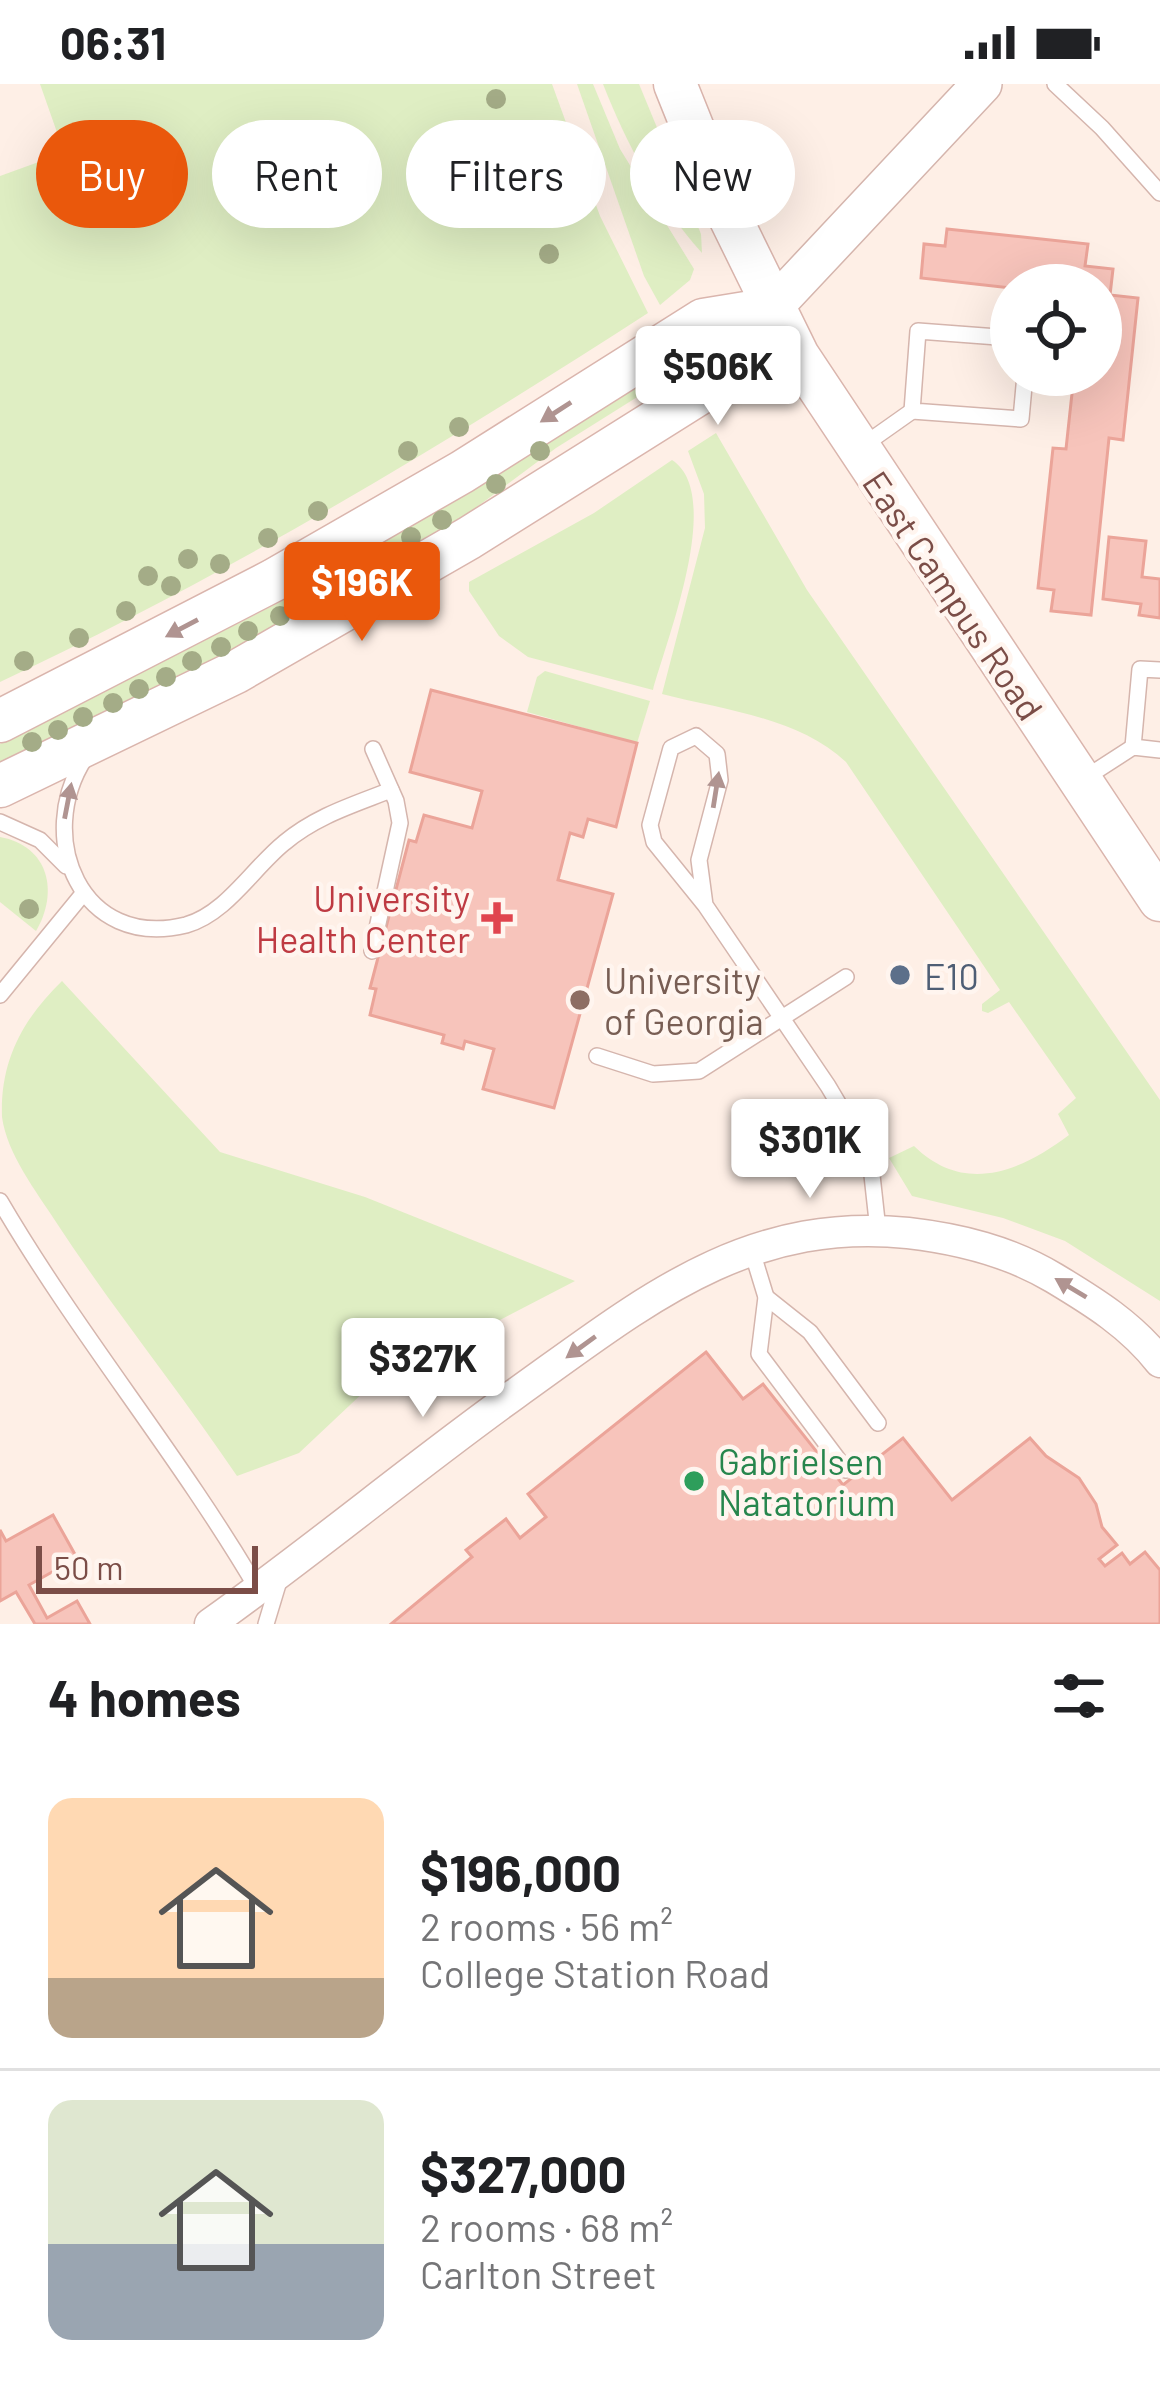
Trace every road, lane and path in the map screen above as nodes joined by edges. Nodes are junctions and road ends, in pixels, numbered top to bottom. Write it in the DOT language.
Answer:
graph roads {
  1 [pos="675,84"];
  2 [pos="982,84"];
  3 [pos="1054,84"];
  4 [pos="1160,193"];
  5 [pos="771,309"];
  6 [pos="990,336"];
  7 [pos="1023,396"];
  8 [pos="912,411"];
  9 [pos="856,450"];
  10 [pos="1160,670"];
  11 [pos="0,721"];
  12 [pos="100,739"];
  13 [pos="1133,747"];
  14 [pos="373,749"];
  15 [pos="1160,750"];
  16 [pos="1080,781"];
  17 [pos="0,786"];
  18 [pos="391,790"];
  19 [pos="0,823"];
  20 [pos="70,871"];
  21 [pos="82,895"];
  22 [pos="1160,900"];
  23 [pos="705,905"];
  24 [pos="372,951"];
  25 [pos="846,977"];
  26 [pos="0,994"];
  27 [pos="782,1021"];
  28 [pos="597,1056"];
  29 [pos="0,1201"];
  30 [pos="878,1230"];
  31 [pos="751,1248"];
  32 [pos="766,1297"];
  33 [pos="1160,1362"];
  34 [pos="878,1423"];
  35 [pos="846,1470"];
  36 [pos="270,1581"];
  37 [pos="210,1624"];
  38 [pos="266,1624"];
  1 -- 5 [label="main road, East Campus Road"];
  2 -- 5 [label="street"];
  3 -- 4 [label="lane"];
  5 -- 9 [label="main road, East Campus Road"];
  5 -- 11 [label="main road, one-way"];
  5 -- 12 [label="main road"];
  6 -- 8 [label="lane"];
  7 -- 8 [label="lane"];
  8 -- 9 [label="lane"];
  9 -- 16 [label="main road, East Campus Road"];
  10 -- 13 [label="lane"];
  12 -- 17 [label="main road"];
  20 -- 12 [label="lane, one-way"];
  13 -- 15 [label="lane"];
  13 -- 16 [label="lane"];
  14 -- 18 [label="lane"];
  16 -- 22 [label="main road, East Campus Road"];
  18 -- 21 [label="lane"];
  18 -- 24 [label="lane"];
  19 -- 20 [label="lane"];
  20 -- 21 [label="lane"];
  21 -- 26 [label="lane"];
  23 -- 23 [label="lane, one-way"];
  23 -- 27 [label="lane"];
  25 -- 27 [label="lane"];
  27 -- 28 [label="lane"];
  27 -- 30 [label="lane"];
  29 -- 36 [label="lane"];
  30 -- 31 [label="street"];
  33 -- 30 [label="street, one-way"];
  31 -- 32 [label="lane"];
  31 -- 36 [label="street, one-way"];
  32 -- 34 [label="lane"];
  32 -- 35 [label="lane"];
  36 -- 37 [label="street"];
  36 -- 38 [label="lane"];
}
